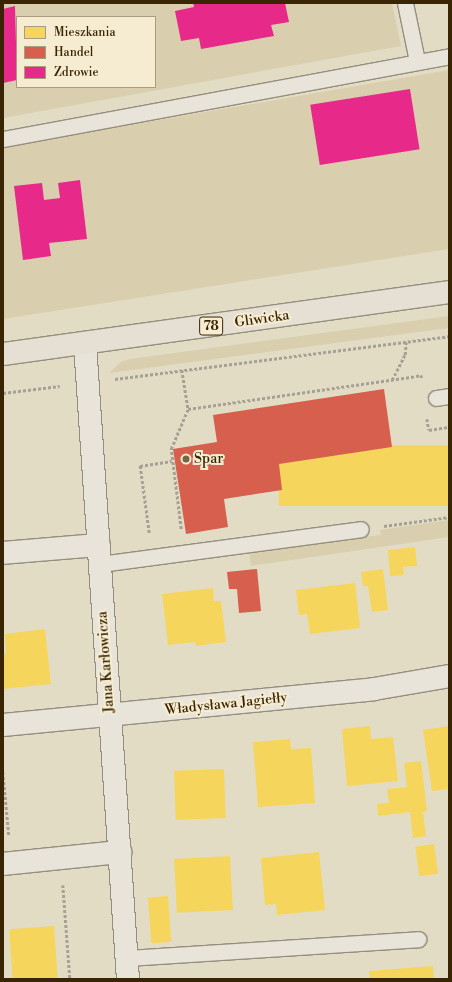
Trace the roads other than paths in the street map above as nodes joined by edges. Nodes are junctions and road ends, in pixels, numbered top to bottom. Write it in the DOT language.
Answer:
graph roads {
  1 [pos="405,3"];
  2 [pos="449,56"];
  3 [pos="417,61"];
  4 [pos="3,139"];
  5 [pos="449,292"];
  6 [pos="85,344"];
  7 [pos="3,354"];
  8 [pos="361,529"];
  9 [pos="3,553"];
  10 [pos="99,555"];
  11 [pos="449,676"];
  12 [pos="110,716"];
  13 [pos="3,725"];
  14 [pos="120,852"];
  15 [pos="3,864"];
  16 [pos="418,939"];
  17 [pos="128,969"];
  1 -- 3 [label="lane"];
  2 -- 3 [label="lane"];
  3 -- 4 [label="lane"];
  5 -- 6 [label="main road, Gliwicka / 78"];
  6 -- 7 [label="main road, Gliwicka / 78"];
  6 -- 10 [label="street, Jana Karłowicza"];
  8 -- 10 [label="lane"];
  9 -- 10 [label="street"];
  10 -- 12 [label="street, Jana Karłowicza"];
  11 -- 12 [label="street, Władysława Jagiełły"];
  12 -- 13 [label="street, Władysława Jagiełły"];
  12 -- 14 [label="street, Jana Karłowicza"];
  14 -- 15 [label="street"];
  14 -- 17 [label="street, Jana Karłowicza"];
  16 -- 17 [label="lane"];
}
